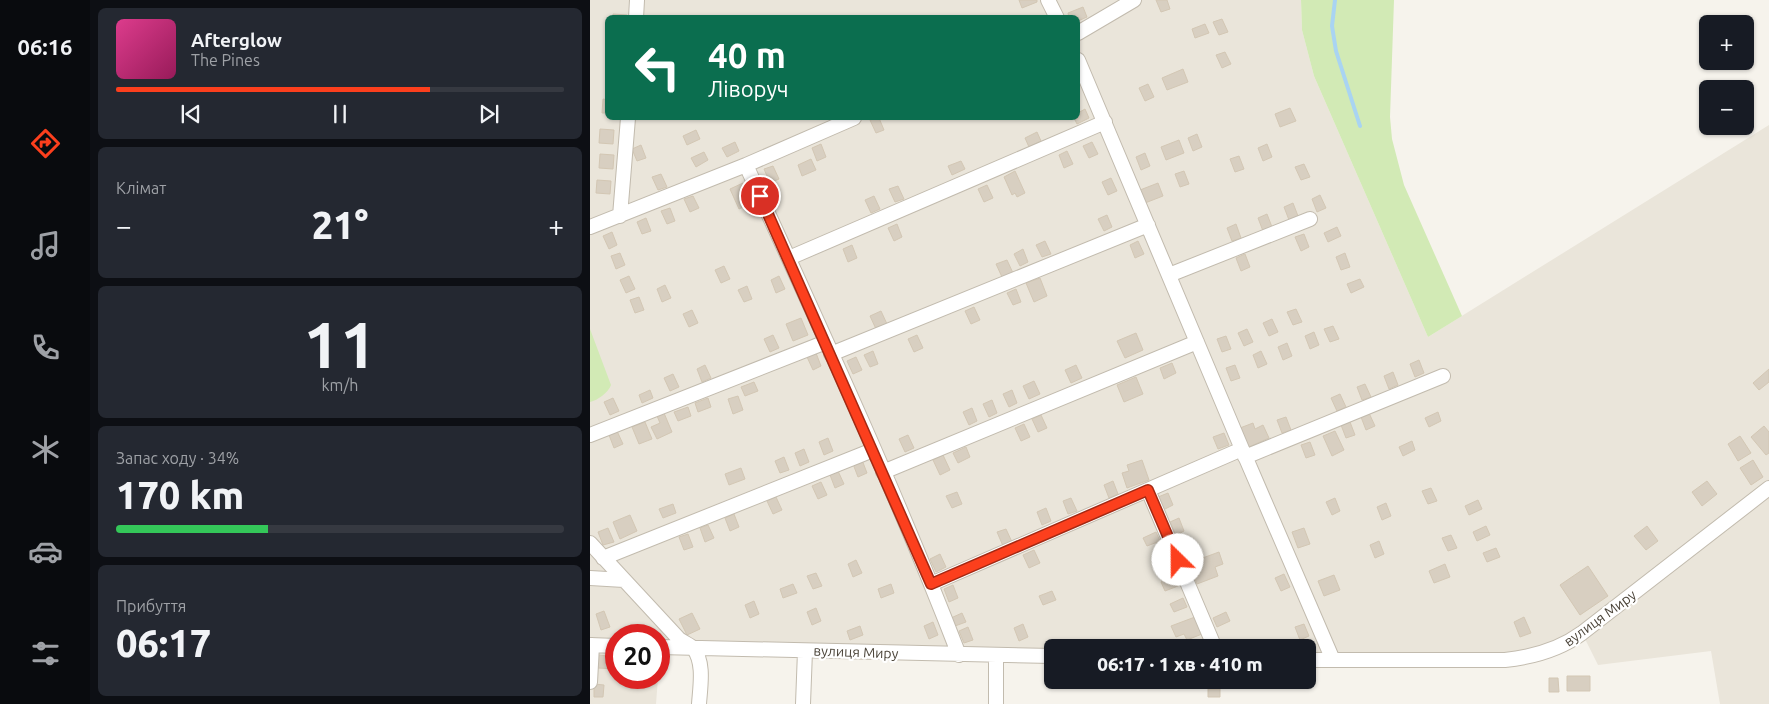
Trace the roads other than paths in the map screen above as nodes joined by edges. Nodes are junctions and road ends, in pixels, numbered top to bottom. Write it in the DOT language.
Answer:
graph roads {
  1 [pos="636,0"];
  2 [pos="1048,0"];
  3 [pos="1134,0"];
  4 [pos="636,15"];
  5 [pos="1056,15"];
  6 [pos="1080,32"];
  7 [pos="1080,65"];
  8 [pos="628,120"];
  9 [pos="849,120"];
  10 [pos="1105,122"];
  11 [pos="746,165"];
  12 [pos="620,216"];
  13 [pos="1310,219"];
  14 [pos="1148,225"];
  15 [pos="590,227"];
  16 [pos="789,258"];
  17 [pos="1169,275"];
  18 [pos="1197,342"];
  19 [pos="828,348"];
  20 [pos="1443,376"];
  21 [pos="590,435"];
  22 [pos="873,450"];
  23 [pos="1243,453"];
  24 [pos="883,472"];
  25 [pos="1769,488"];
  26 [pos="1148,490"];
  27 [pos="590,544"];
  28 [pos="603,558"];
  29 [pos="590,578"];
  30 [pos="624,580"];
  31 [pos="931,584"];
  32 [pos="1211,639"];
  33 [pos="591,645"];
  34 [pos="605,646"];
  35 [pos="670,648"];
  36 [pos="693,648"];
  37 [pos="805,651"];
  38 [pos="959,655"];
  39 [pos="996,655"];
  40 [pos="1044,656"];
  41 [pos="1316,660"];
  42 [pos="1333,660"];
  43 [pos="590,682"];
  44 [pos="699,704"];
  45 [pos="803,704"];
  46 [pos="996,704"];
  1 -- 4 [label="street"];
  2 -- 5 [label="street"];
  3 -- 6 [label="street"];
  7 -- 10 [label="street"];
  8 -- 12 [label="street"];
  9 -- 11 [label="street"];
  10 -- 14 [label="street"];
  10 -- 16 [label="street"];
  11 -- 12 [label="street"];
  11 -- 16 [label="street"];
  12 -- 15 [label="street"];
  13 -- 17 [label="street"];
  14 -- 17 [label="street"];
  14 -- 19 [label="street"];
  16 -- 19 [label="street"];
  17 -- 18 [label="street"];
  18 -- 23 [label="street"];
  18 -- 24 [label="street"];
  19 -- 21 [label="street"];
  19 -- 22 [label="street"];
  20 -- 23 [label="street"];
  22 -- 24 [label="street"];
  22 -- 28 [label="street"];
  23 -- 26 [label="street"];
  23 -- 42 [label="street"];
  24 -- 31 [label="street"];
  25 -- 42 [label="street, вулиця Миру"];
  26 -- 31 [label="street"];
  26 -- 32 [label="street"];
  27 -- 28 [label="street"];
  28 -- 30 [label="street"];
  29 -- 30 [label="street"];
  30 -- 36 [label="street"];
  31 -- 38 [label="street"];
  33 -- 34 [label="street"];
  33 -- 43 [label="street"];
  35 -- 36 [label="street, вулиця Миру"];
  36 -- 37 [label="street, вулиця Миру"];
  36 -- 44 [label="street"];
  37 -- 38 [label="street, вулиця Миру"];
  37 -- 45 [label="street"];
  38 -- 39 [label="street, вулиця Миру"];
  39 -- 40 [label="street, вулиця Миру"];
  39 -- 46 [label="street"];
  41 -- 42 [label="street, вулиця Миру"];
}
